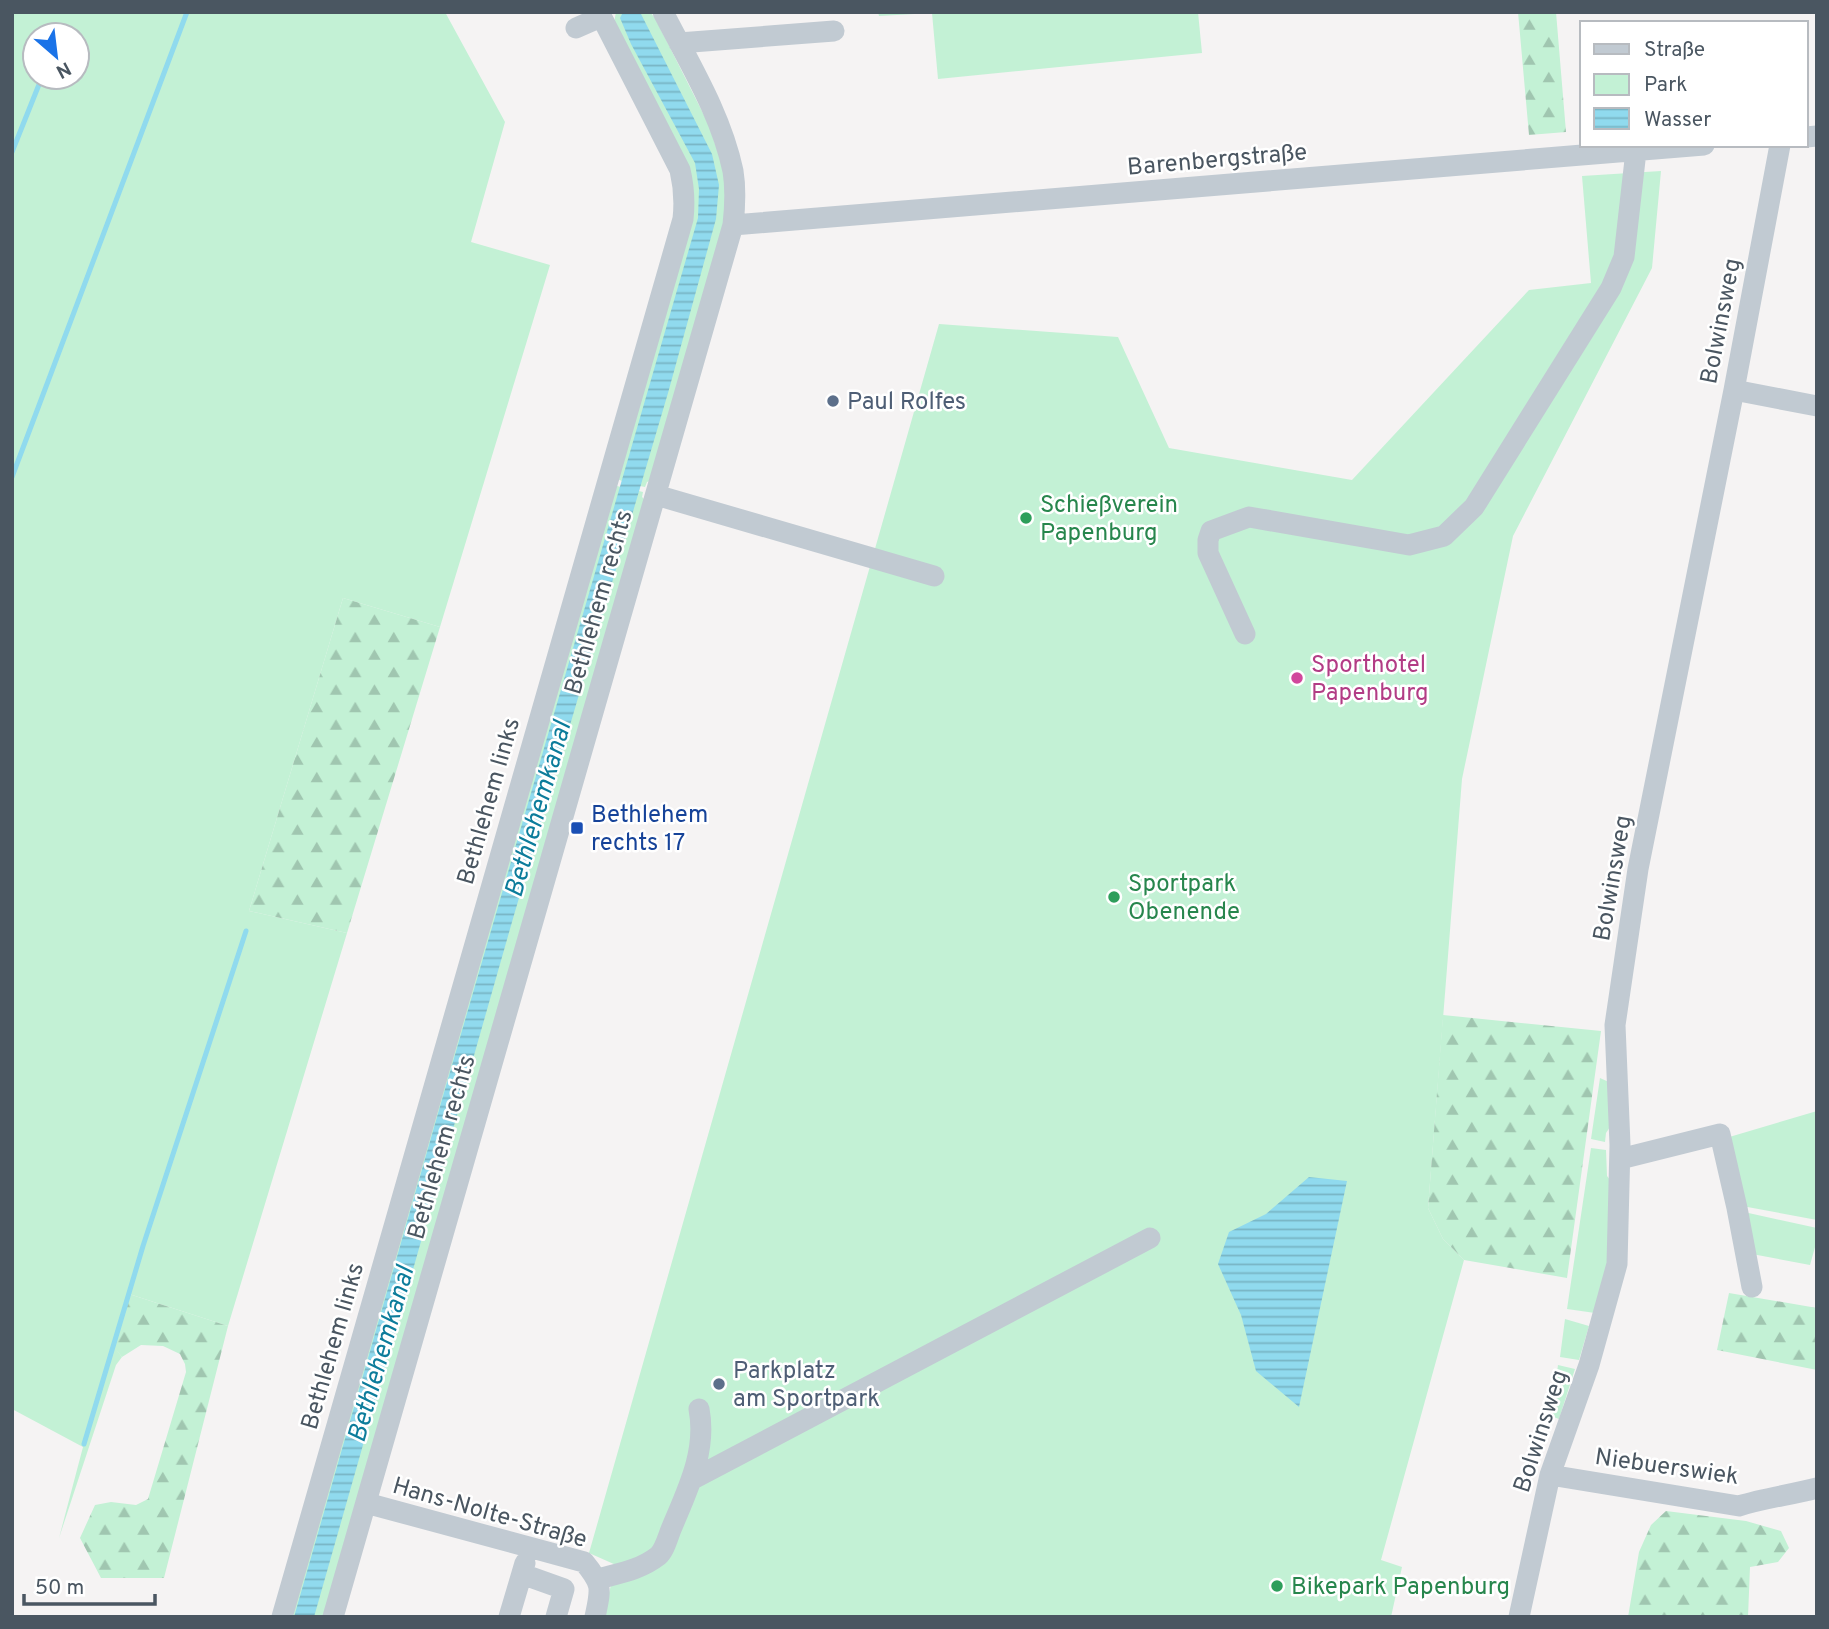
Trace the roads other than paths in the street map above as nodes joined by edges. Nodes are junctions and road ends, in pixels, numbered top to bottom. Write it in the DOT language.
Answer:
graph roads {
  1 [pos="663,12"];
  2 [pos="600,15"];
  3 [pos="576,28"];
  4 [pos="834,31"];
  5 [pos="679,43"];
  6 [pos="1672,147"];
  7 [pos="1780,147"];
  8 [pos="1636,151"];
  9 [pos="733,225"];
  10 [pos="1734,390"];
  11 [pos="1817,406"];
  12 [pos="656,495"];
  13 [pos="934,576"];
  14 [pos="1245,634"];
  15 [pos="1620,1159"];
  16 [pos="1150,1238"];
  17 [pos="1752,1287"];
  18 [pos="699,1409"];
  19 [pos="1550,1475"];
  20 [pos="693,1479"];
  21 [pos="1817,1488"];
  22 [pos="366,1503"];
  23 [pos="529,1547"];
  24 [pos="522,1574"];
  25 [pos="598,1579"];
  26 [pos="282,1617"];
  27 [pos="332,1617"];
  28 [pos="509,1617"];
  29 [pos="556,1617"];
  30 [pos="595,1617"];
  31 [pos="1518,1617"];
  1 -- 5 [label="street, Bethlehem rechts"];
  2 -- 3 [label="street"];
  2 -- 26 [label="street, Bethlehem links"];
  4 -- 5 [label="street"];
  5 -- 9 [label="street, Bethlehem rechts"];
  6 -- 8 [label="street, Barenbergstraße"];
  7 -- 10 [label="street, Bolwinsweg"];
  8 -- 9 [label="street, Barenbergstraße"];
  8 -- 14 [label="street"];
  9 -- 12 [label="street, Bethlehem rechts"];
  10 -- 11 [label="street"];
  10 -- 15 [label="street, Bolwinsweg"];
  12 -- 13 [label="street"];
  12 -- 22 [label="street, Bethlehem rechts"];
  15 -- 17 [label="street"];
  15 -- 19 [label="street, Bolwinsweg"];
  16 -- 20 [label="street"];
  18 -- 20 [label="street"];
  19 -- 21 [label="street, Niebuerswiek"];
  19 -- 31 [label="street, Bolwinsweg"];
  20 -- 25 [label="street"];
  22 -- 23 [label="street, Hans-Nolte-Straße"];
  22 -- 27 [label="street, Bethlehem rechts"];
  23 -- 24 [label="street"];
  23 -- 25 [label="street, Hans-Nolte-Straße"];
  24 -- 28 [label="street"];
  24 -- 29 [label="street"];
  25 -- 30 [label="street, Hans-Nolte-Straße"];
}
